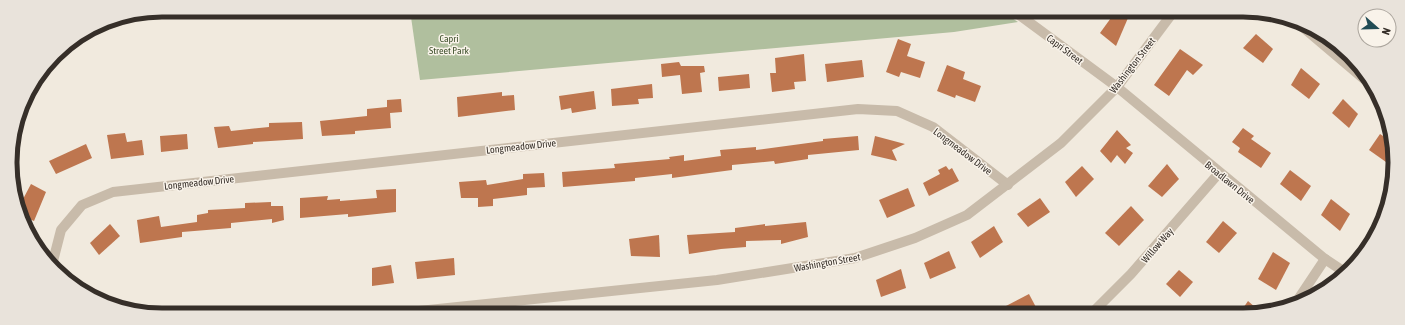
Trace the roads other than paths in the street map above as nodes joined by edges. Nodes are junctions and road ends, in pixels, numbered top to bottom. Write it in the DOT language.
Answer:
graph roads {
  1 [pos="1022,17"];
  2 [pos="1169,17"];
  3 [pos="1311,34"];
  4 [pos="1358,74"];
  5 [pos="1116,87"];
  6 [pos="1219,173"];
  7 [pos="1008,185"];
  8 [pos="54,259"];
  9 [pos="1325,259"];
  10 [pos="1341,269"];
  11 [pos="1299,296"];
  12 [pos="448,308"];
  13 [pos="1097,308"];
  1 -- 5 [label="street, Capri Street"];
  2 -- 5 [label="street, Washington Street"];
  3 -- 4 [label="street"];
  5 -- 6 [label="street, Broadlawn Drive"];
  5 -- 7 [label="street, Washington Street"];
  6 -- 9 [label="street, Broadlawn Drive"];
  6 -- 13 [label="street, Willow Way"];
  7 -- 8 [label="street, Longmeadow Drive"];
  7 -- 12 [label="street, Washington Street"];
  9 -- 10 [label="street, Broadlawn Drive"];
  9 -- 11 [label="street"];
}
